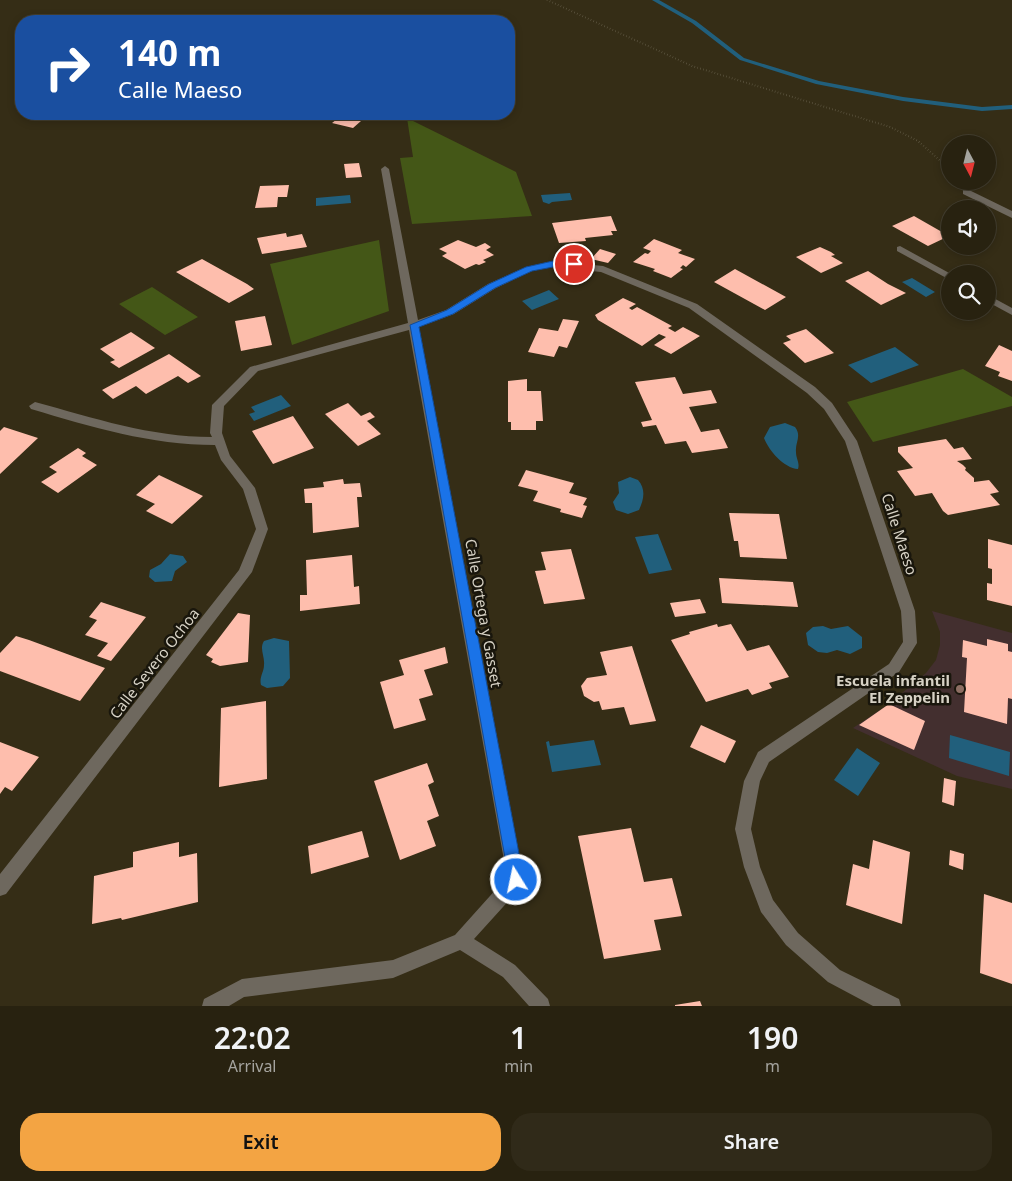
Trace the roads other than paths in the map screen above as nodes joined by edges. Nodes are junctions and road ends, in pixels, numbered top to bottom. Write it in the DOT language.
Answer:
graph roads {
  1 [pos="385,169"];
  2 [pos="966,192"];
  3 [pos="1012,215"];
  4 [pos="900,249"];
  5 [pos="941,272"];
  6 [pos="996,303"];
  7 [pos="1012,312"];
  8 [pos="414,325"];
  9 [pos="35,406"];
  10 [pos="219,441"];
  11 [pos="0,888"];
  12 [pos="461,940"];
  13 [pos="211,1006"];
  14 [pos="541,1006"];
  15 [pos="892,1006"];
  1 -- 8 [label="street, Calle Ortega y Gasset"];
  2 -- 3 [label="street"];
  4 -- 5 [label="street"];
  6 -- 7 [label="street"];
  8 -- 10 [label="street, Calle Severo Ochoa"];
  8 -- 12 [label="street, Calle Ortega y Gasset"];
  8 -- 15 [label="street, Calle Maeso"];
  9 -- 10 [label="street"];
  10 -- 11 [label="street, Calle Severo Ochoa"];
  12 -- 13 [label="street"];
  12 -- 14 [label="street"];
}
